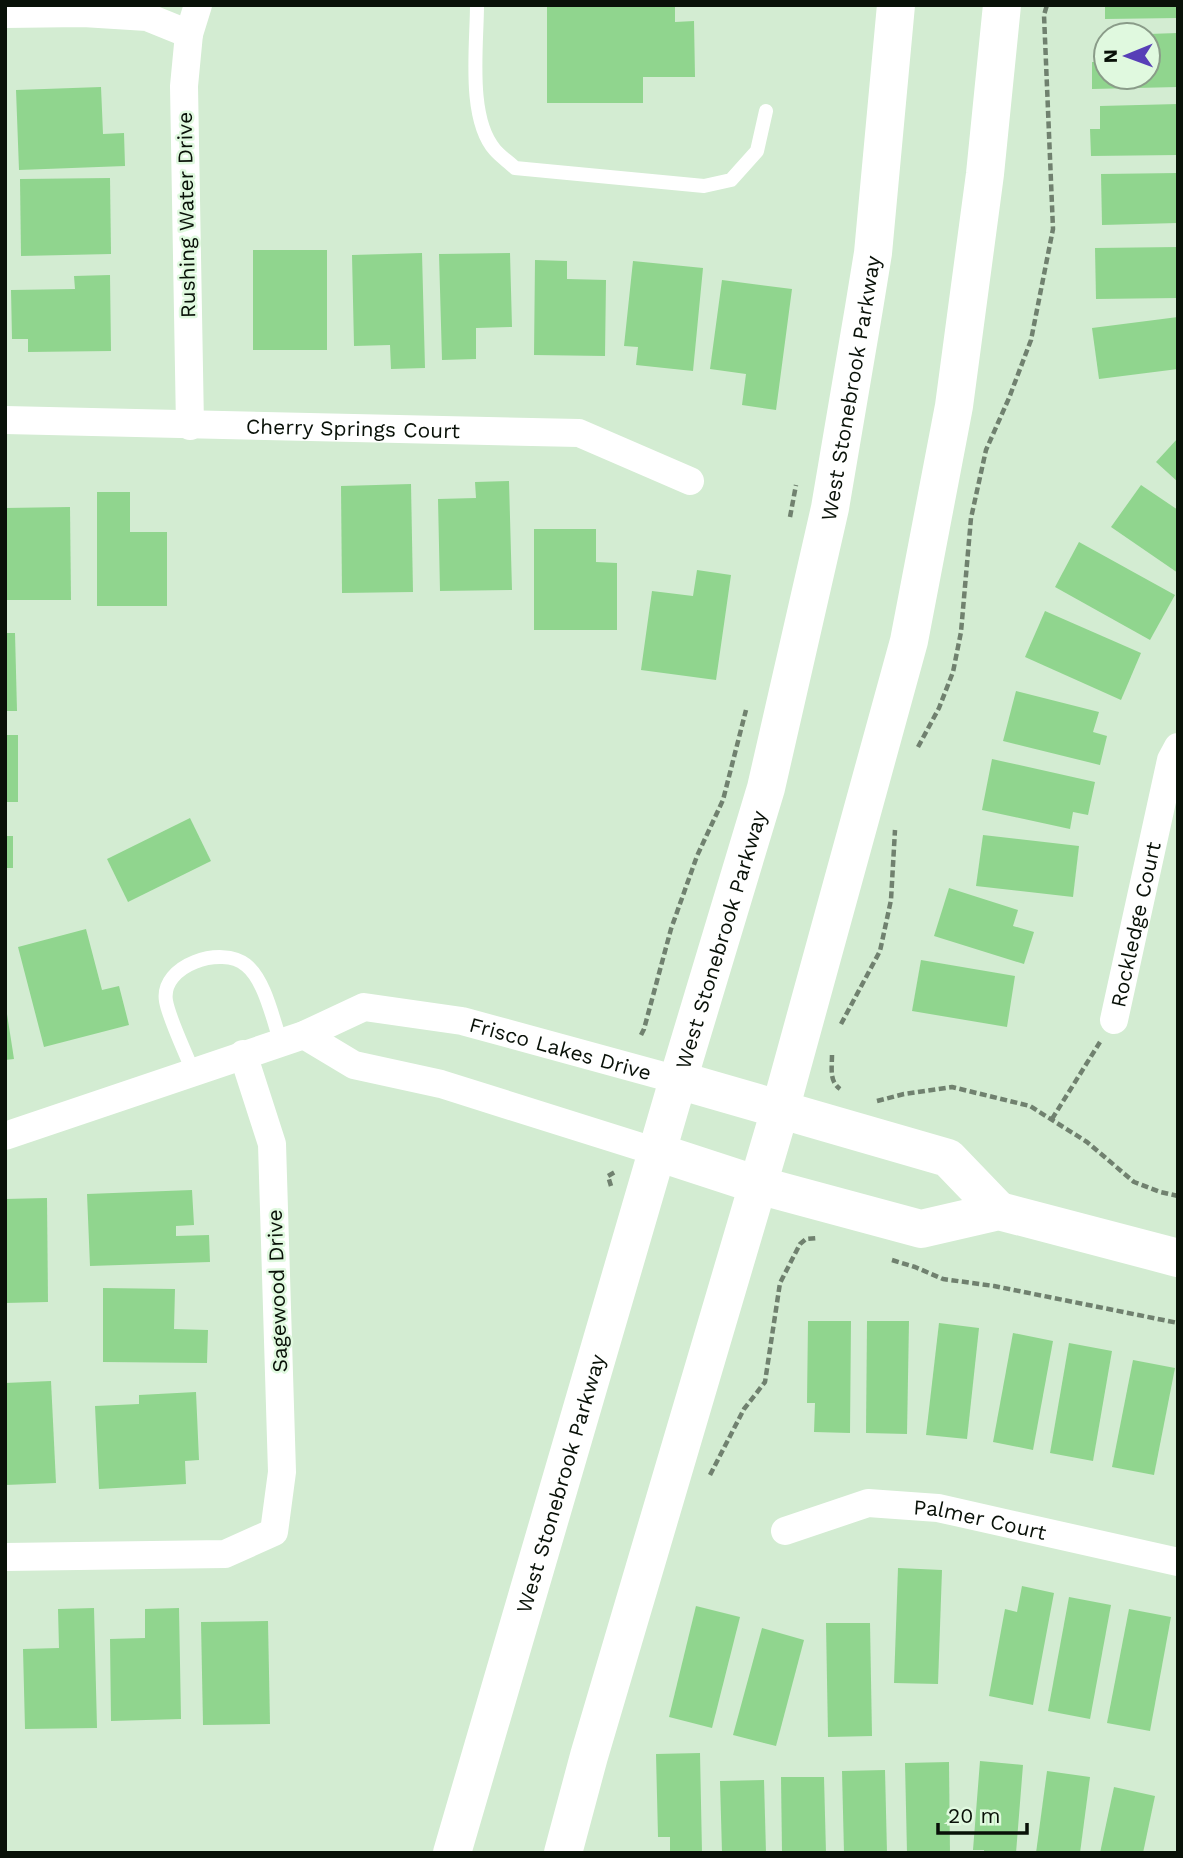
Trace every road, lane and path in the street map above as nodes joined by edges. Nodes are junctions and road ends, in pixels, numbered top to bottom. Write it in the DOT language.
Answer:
graph roads {
  1 [pos="198,5"];
  2 [pos="477,5"];
  3 [pos="896,5"];
  4 [pos="1002,5"];
  5 [pos="1047,5"];
  6 [pos="5,14"];
  7 [pos="189,34"];
  8 [pos="766,111"];
  9 [pos="5,420"];
  10 [pos="190,426"];
  11 [pos="798,479"];
  12 [pos="690,481"];
  13 [pos="790,519"];
  14 [pos="747,706"];
  15 [pos="1178,747"];
  16 [pos="916,755"];
  17 [pos="895,828"];
  18 [pos="1114,1020"];
  19 [pos="839,1028"];
  20 [pos="641,1035"];
  21 [pos="293,1039"];
  22 [pos="832,1052"];
  23 [pos="243,1054"];
  24 [pos="193,1072"];
  25 [pos="678,1080"];
  26 [pos="849,1095"];
  27 [pos="875,1102"];
  28 [pos="780,1110"];
  29 [pos="1052,1119"];
  30 [pos="5,1136"];
  31 [pos="657,1152"];
  32 [pos="758,1185"];
  33 [pos="1178,1196"];
  34 [pos="999,1211"];
  35 [pos="821,1238"];
  36 [pos="881,1256"];
  37 [pos="1178,1258"];
  38 [pos="1178,1323"];
  39 [pos="708,1480"];
  40 [pos="785,1531"];
  41 [pos="5,1557"];
  42 [pos="1178,1562"];
  43 [pos="452,1853"];
  44 [pos="563,1853"];
  1 -- 7 [label="street, Rushing Water Drive"];
  2 -- 8 [label="lane"];
  3 -- 25 [label="street, West Stonebrook Parkway"];
  4 -- 28 [label="street"];
  5 -- 16 [label="path"];
  6 -- 7 [label="street"];
  7 -- 10 [label="street, Rushing Water Drive"];
  9 -- 10 [label="street, Cherry Springs Court"];
  10 -- 12 [label="street, Cherry Springs Court"];
  11 -- 13 [label="path"];
  14 -- 20 [label="path"];
  15 -- 18 [label="street, Rockledge Court"];
  17 -- 19 [label="path"];
  18 -- 29 [label="path"];
  21 -- 23 [label="street, Frisco Lakes Drive"];
  21 -- 24 [label="lane"];
  21 -- 25 [label="street, Frisco Lakes Drive"];
  21 -- 31 [label="street"];
  22 -- 26 [label="path"];
  23 -- 24 [label="street, Frisco Lakes Drive"];
  23 -- 41 [label="street, Sagewood Drive"];
  24 -- 30 [label="street, Frisco Lakes Drive"];
  25 -- 28 [label="street, Frisco Lakes Drive"];
  25 -- 31 [label="street, West Stonebrook Parkway"];
  27 -- 29 [label="path"];
  28 -- 32 [label="street"];
  28 -- 34 [label="street, Frisco Lakes Drive"];
  29 -- 33 [label="path"];
  31 -- 32 [label="street"];
  31 -- 43 [label="street, West Stonebrook Parkway"];
  32 -- 34 [label="street"];
  32 -- 44 [label="street"];
  34 -- 37 [label="street"];
  35 -- 39 [label="path"];
  36 -- 38 [label="path"];
  40 -- 42 [label="street, Palmer Court"];
}
